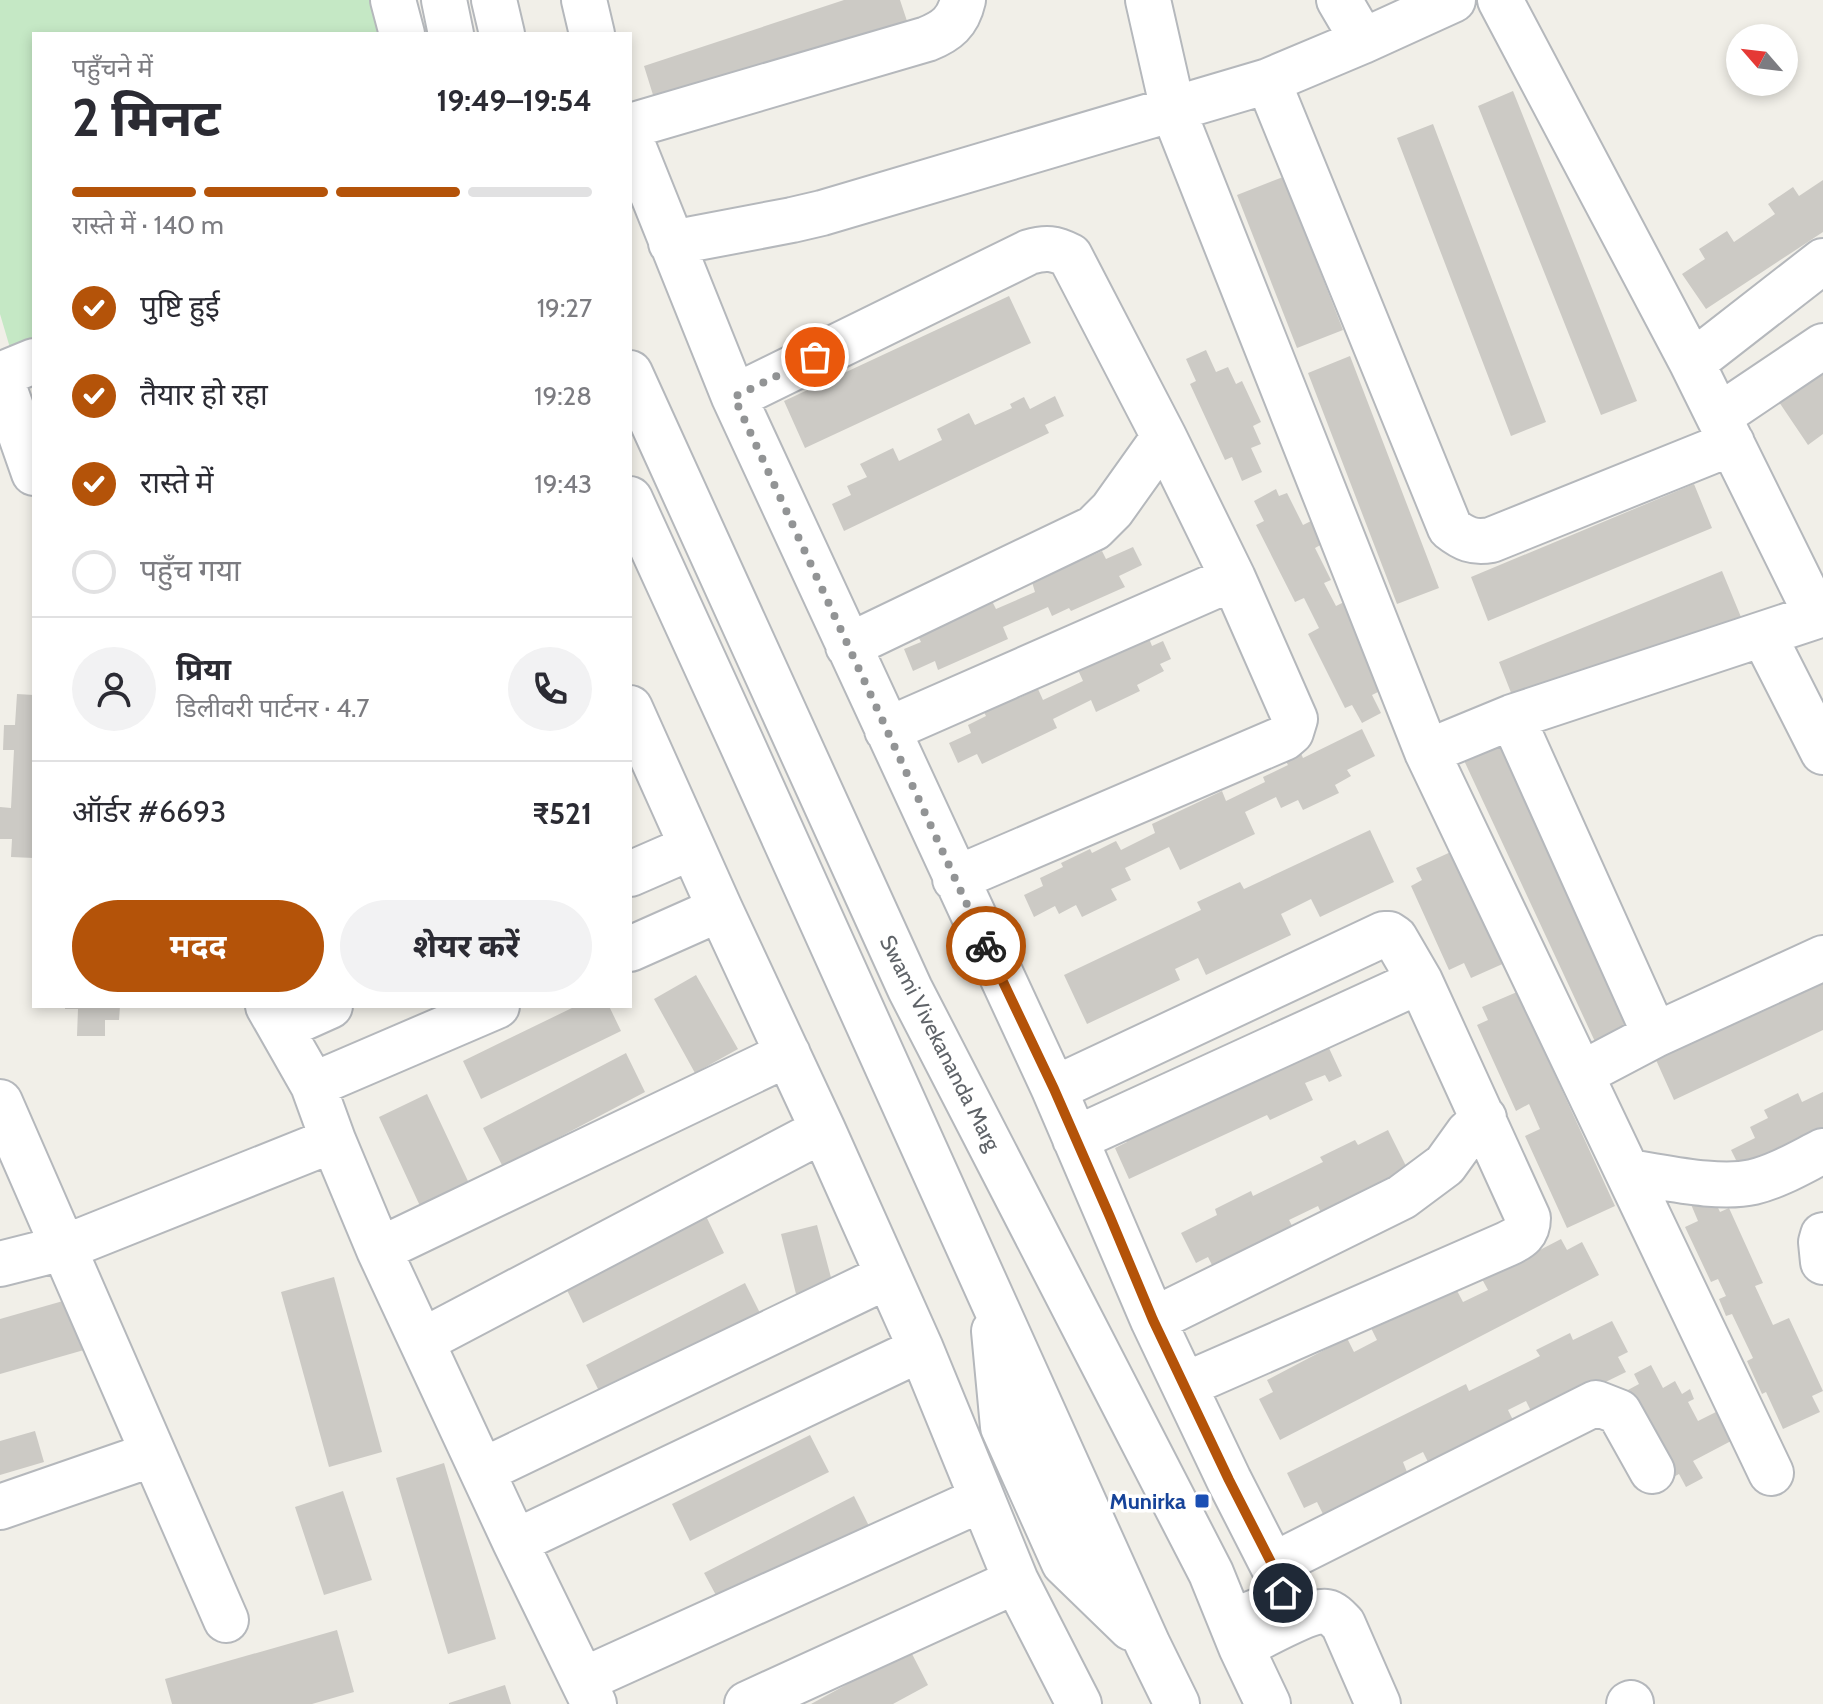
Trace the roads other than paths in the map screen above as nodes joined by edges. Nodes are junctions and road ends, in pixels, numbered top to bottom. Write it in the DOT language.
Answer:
graph roads {
  1 [pos="393,0"];
  2 [pos="444,0"];
  3 [pos="494,0"];
  4 [pos="584,0"];
  5 [pos="963,0"];
  6 [pos="1148,0"];
  7 [pos="1339,0"];
  8 [pos="1453,0"];
  9 [pos="1500,0"];
  10 [pos="401,32"];
  11 [pos="451,32"];
  12 [pos="502,32"];
  13 [pos="592,32"];
  14 [pos="1363,41"];
  15 [pos="1268,81"];
  16 [pos="1173,110"];
  17 [pos="632,125"];
  18 [pos="632,143"];
  19 [pos="671,243"];
  20 [pos="1823,261"];
  21 [pos="1823,346"];
  22 [pos="32,362"];
  23 [pos="1692,363"];
  24 [pos="0,376"];
  25 [pos="632,377"];
  26 [pos="734,397"];
  27 [pos="1725,430"];
  28 [pos="1164,437"];
  29 [pos="32,467"];
  30 [pos="632,503"];
  31 [pos="1810,564"];
  32 [pos="1233,578"];
  33 [pos="1820,615"];
  34 [pos="1763,634"];
  35 [pos="848,646"];
  36 [pos="632,712"];
  37 [pos="1512,717"];
  38 [pos="887,730"];
  39 [pos="1427,752"];
  40 [pos="1823,752"];
  41 [pos="692,847"];
  42 [pos="632,873"];
  43 [pos="955,879"];
  44 [pos="720,909"];
  45 [pos="632,948"];
  46 [pos="1823,958"];
  47 [pos="1420,981"];
  48 [pos="320,1008"];
  49 [pos="492,1008"];
  50 [pos="274,1017"];
  51 [pos="1655,1035"];
  52 [pos="788,1054"];
  53 [pos="1581,1074"];
  54 [pos="313,1085"];
  55 [pos="1054,1089"];
  56 [pos="0,1102"];
  57 [pos="1484,1118"];
  58 [pos="823,1130"];
  59 [pos="1075,1139"];
  60 [pos="333,1140"];
  61 [pos="1823,1151"];
  62 [pos="1628,1172"];
  63 [pos="1823,1235"];
  64 [pos="63,1248"];
  65 [pos="379,1250"];
  66 [pos="1823,1262"];
  67 [pos="0,1264"];
  68 [pos="888,1276"];
  69 [pos="1153,1320"];
  70 [pos="422,1341"];
  71 [pos="921,1349"];
  72 [pos="1185,1385"];
  73 [pos="153,1454"];
  74 [pos="482,1471"];
  75 [pos="1652,1471"];
  76 [pos="1771,1473"];
  77 [pos="982,1499"];
  78 [pos="0,1507"];
  79 [pos="515,1542"];
  80 [pos="1273,1565"];
  81 [pos="1016,1581"];
  82 [pos="226,1620"];
  83 [pos="1236,1634"];
  84 [pos="589,1692"];
  85 [pos="747,1704"];
  86 [pos="1079,1704"];
  87 [pos="1177,1704"];
  88 [pos="1268,1704"];
  89 [pos="1378,1704"];
  1 -- 10 [label="street"];
  2 -- 11 [label="street"];
  3 -- 12 [label="street"];
  4 -- 13 [label="street"];
  5 -- 17 [label="street"];
  6 -- 16 [label="street"];
  7 -- 14 [label="street"];
  8 -- 14 [label="street"];
  9 -- 23 [label="street"];
  14 -- 15 [label="street"];
  15 -- 16 [label="street"];
  15 -- 27 [label="street"];
  16 -- 19 [label="street"];
  16 -- 39 [label="street"];
  18 -- 19 [label="street"];
  19 -- 26 [label="street"];
  20 -- 23 [label="street"];
  21 -- 27 [label="street"];
  22 -- 24 [label="street"];
  23 -- 27 [label="street"];
  24 -- 29 [label="street"];
  25 -- 83 [label="street, Swami Vivekananda Marg"];
  26 -- 28 [label="street"];
  26 -- 35 [label="street"];
  27 -- 31 [label="street"];
  28 -- 32 [label="street"];
  28 -- 35 [label="street"];
  30 -- 87 [label="street"];
  31 -- 33 [label="street"];
  32 -- 38 [label="street"];
  32 -- 43 [label="street"];
  33 -- 34 [label="street"];
  34 -- 37 [label="street"];
  34 -- 40 [label="street"];
  35 -- 38 [label="street"];
  36 -- 41 [label="street"];
  37 -- 39 [label="street"];
  37 -- 51 [label="street"];
  38 -- 43 [label="street"];
  39 -- 53 [label="street"];
  41 -- 42 [label="street"];
  41 -- 44 [label="street"];
  43 -- 55 [label="street"];
  44 -- 45 [label="street"];
  44 -- 52 [label="street"];
  46 -- 51 [label="street"];
  47 -- 55 [label="street"];
  47 -- 57 [label="street"];
  47 -- 59 [label="street"];
  48 -- 50 [label="street"];
  49 -- 54 [label="street"];
  50 -- 54 [label="street"];
  51 -- 53 [label="street"];
  52 -- 58 [label="street"];
  52 -- 65 [label="street"];
  53 -- 62 [label="street"];
  54 -- 60 [label="street"];
  55 -- 59 [label="street"];
  56 -- 64 [label="street"];
  57 -- 69 [label="street"];
  57 -- 72 [label="street"];
  58 -- 68 [label="street"];
  58 -- 70 [label="street"];
  59 -- 69 [label="street"];
  60 -- 64 [label="street"];
  60 -- 65 [label="street"];
  61 -- 62 [label="street"];
  62 -- 76 [label="street"];
  63 -- 66 [label="street"];
  64 -- 67 [label="street"];
  64 -- 73 [label="street"];
  65 -- 70 [label="street"];
  68 -- 71 [label="street"];
  68 -- 74 [label="street"];
  69 -- 72 [label="street"];
  70 -- 74 [label="street"];
  71 -- 77 [label="street"];
  71 -- 79 [label="street"];
  72 -- 80 [label="street"];
  73 -- 78 [label="street"];
  73 -- 82 [label="street"];
  74 -- 79 [label="street"];
  75 -- 80 [label="street"];
  77 -- 81 [label="street"];
  77 -- 84 [label="street"];
  79 -- 84 [label="street"];
  80 -- 83 [label="street"];
  81 -- 85 [label="street"];
  81 -- 86 [label="street"];
  83 -- 88 [label="street, Swami Vivekananda Marg"];
  83 -- 89 [label="street"];
}
